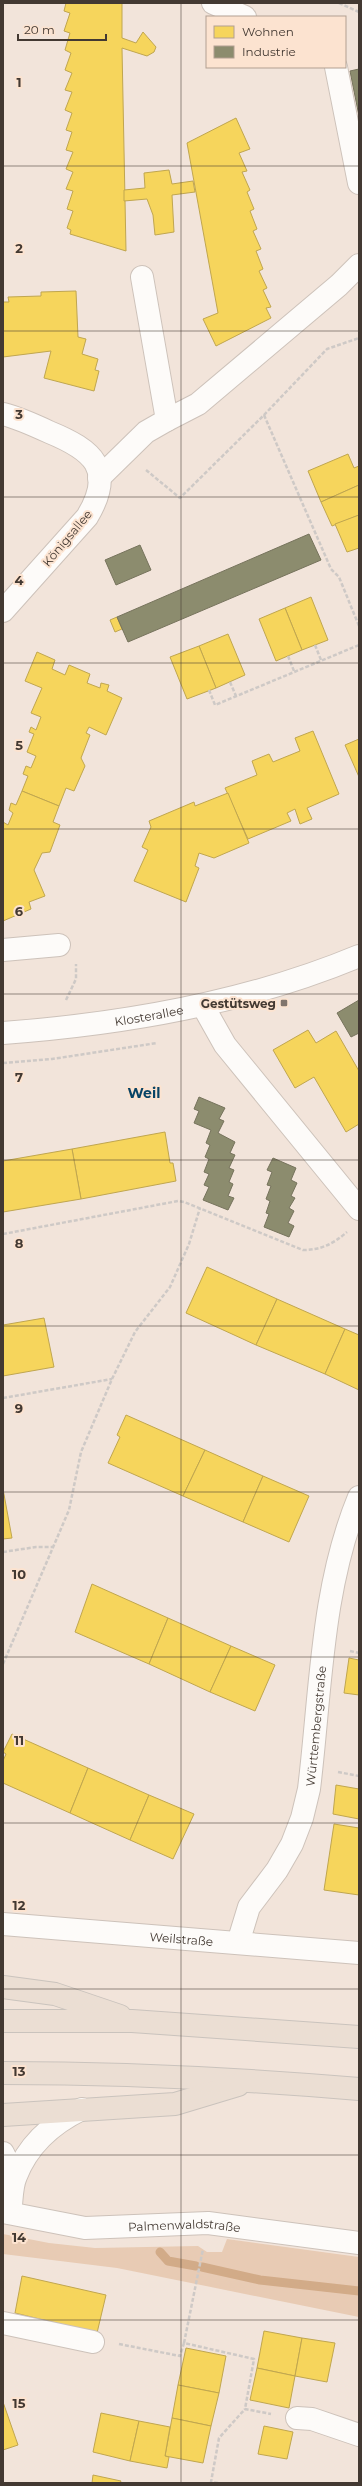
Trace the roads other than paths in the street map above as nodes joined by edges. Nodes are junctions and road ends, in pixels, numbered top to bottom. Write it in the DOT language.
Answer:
graph roads {
  1 [pos="213,3"];
  2 [pos="243,16"];
  3 [pos="336,68"];
  4 [pos="359,183"];
  5 [pos="359,265"];
  6 [pos="142,277"];
  7 [pos="3,414"];
  8 [pos="167,420"];
  9 [pos="99,478"];
  10 [pos="3,611"];
  11 [pos="59,945"];
  12 [pos="3,950"];
  13 [pos="359,956"];
  14 [pos="203,1006"];
  15 [pos="3,1033"];
  16 [pos="359,1209"];
  17 [pos="359,1497"];
  18 [pos="3,1924"];
  19 [pos="238,1943"];
  20 [pos="359,1953"];
  21 [pos="3,1987"];
  22 [pos="3,2021"];
  23 [pos="132,2021"];
  24 [pos="359,2037"];
  25 [pos="3,2073"];
  26 [pos="248,2081"];
  27 [pos="359,2090"];
  28 [pos="82,2109"];
  29 [pos="3,2115"];
  30 [pos="3,2153"];
  31 [pos="15,2176"];
  32 [pos="7,2212"];
  33 [pos="359,2243"];
  34 [pos="3,2323"];
  35 [pos="93,2342"];
  36 [pos="297,2418"];
  37 [pos="359,2435"];
  1 -- 2 [label="street"];
  3 -- 4 [label="street"];
  5 -- 8 [label="street"];
  6 -- 8 [label="street"];
  7 -- 9 [label="street, Königsallee"];
  8 -- 9 [label="street"];
  9 -- 10 [label="street, Königsallee"];
  11 -- 12 [label="street"];
  13 -- 14 [label="street, Klosterallee"];
  14 -- 15 [label="street, Klosterallee"];
  14 -- 16 [label="street"];
  17 -- 19 [label="street, Württembergstraße"];
  18 -- 19 [label="street, Weilstraße"];
  19 -- 20 [label="street, Weilstraße"];
  21 -- 23 [label="highway"];
  22 -- 23 [label="highway"];
  23 -- 24 [label="highway"];
  25 -- 26 [label="highway"];
  26 -- 27 [label="highway"];
  26 -- 28 [label="highway"];
  28 -- 29 [label="highway"];
  28 -- 31 [label="street, Palmenwaldstraße"];
  30 -- 31 [label="street"];
  31 -- 32 [label="street, Palmenwaldstraße"];
  32 -- 33 [label="street, Palmenwaldstraße"];
  34 -- 35 [label="street"];
  36 -- 37 [label="street"];
}
